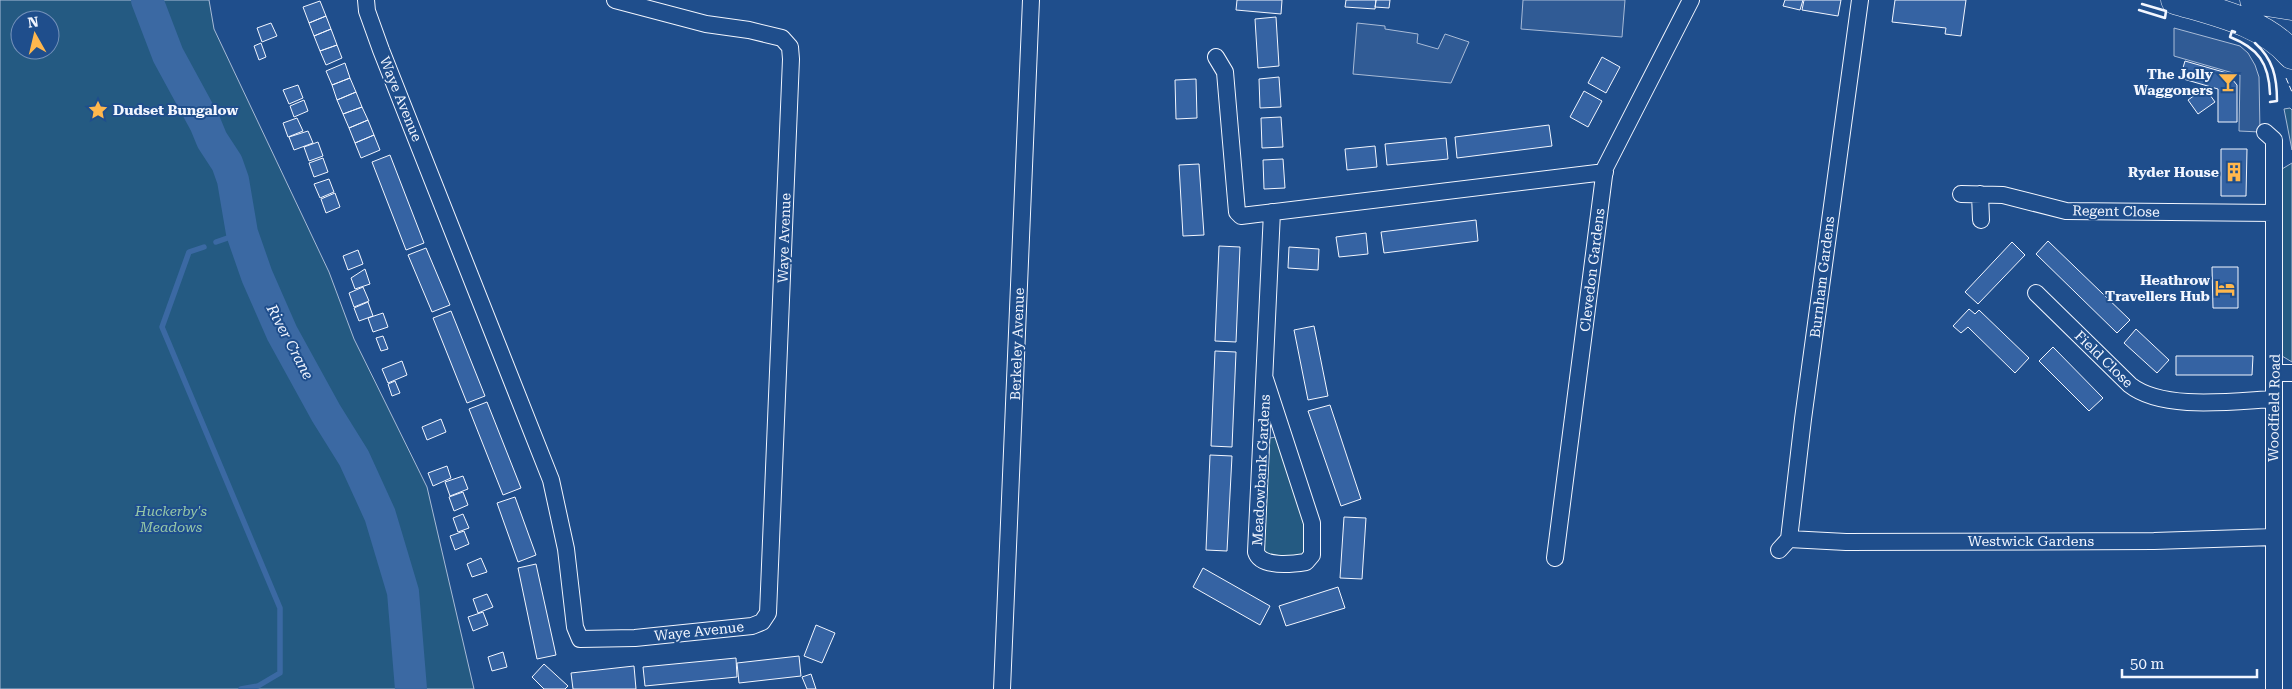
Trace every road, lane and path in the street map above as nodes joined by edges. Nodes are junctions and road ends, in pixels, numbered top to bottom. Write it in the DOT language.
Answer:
graph roads {
  1 [pos="366,0"];
  2 [pos="615,0"];
  3 [pos="1031,0"];
  4 [pos="1691,0"];
  5 [pos="1860,0"];
  6 [pos="2175,0"];
  7 [pos="2254,0"];
  8 [pos="2292,6"];
  9 [pos="2292,55"];
  10 [pos="1216,57"];
  11 [pos="2265,132"];
  12 [pos="1605,172"];
  13 [pos="1961,194"];
  14 [pos="1980,194"];
  15 [pos="1272,212"];
  16 [pos="2274,213"];
  17 [pos="1981,220"];
  18 [pos="2036,293"];
  19 [pos="2275,373"];
  20 [pos="2292,373"];
  21 [pos="1265,379"];
  22 [pos="2274,399"];
  23 [pos="2272,537"];
  24 [pos="1784,544"];
  25 [pos="1555,558"];
  26 [pos="1002,689"];
  27 [pos="2274,689"];
  1 -- 2 [label="street, Waye Avenue"];
  3 -- 26 [label="street, Berkeley Avenue"];
  4 -- 12 [label="street, Clevedon Gardens"];
  5 -- 24 [label="street, Burnham Gardens"];
  6 -- 9 [label="highway"];
  7 -- 8 [label="highway"];
  10 -- 15 [label="street"];
  11 -- 16 [label="street, Woodfield Road"];
  12 -- 15 [label="street"];
  12 -- 25 [label="street, Clevedon Gardens"];
  13 -- 14 [label="street, Regent Close"];
  14 -- 16 [label="street, Regent Close"];
  14 -- 17 [label="street"];
  15 -- 21 [label="street, Meadowbank Gardens"];
  16 -- 19 [label="street, Woodfield Road"];
  18 -- 22 [label="street, Field Close"];
  19 -- 20 [label="street"];
  19 -- 22 [label="street, Woodfield Road"];
  21 -- 21 [label="street, Meadowbank Gardens"];
  22 -- 23 [label="street, Woodfield Road"];
  23 -- 24 [label="street, Westwick Gardens"];
  23 -- 27 [label="street, Woodfield Road"];
}
